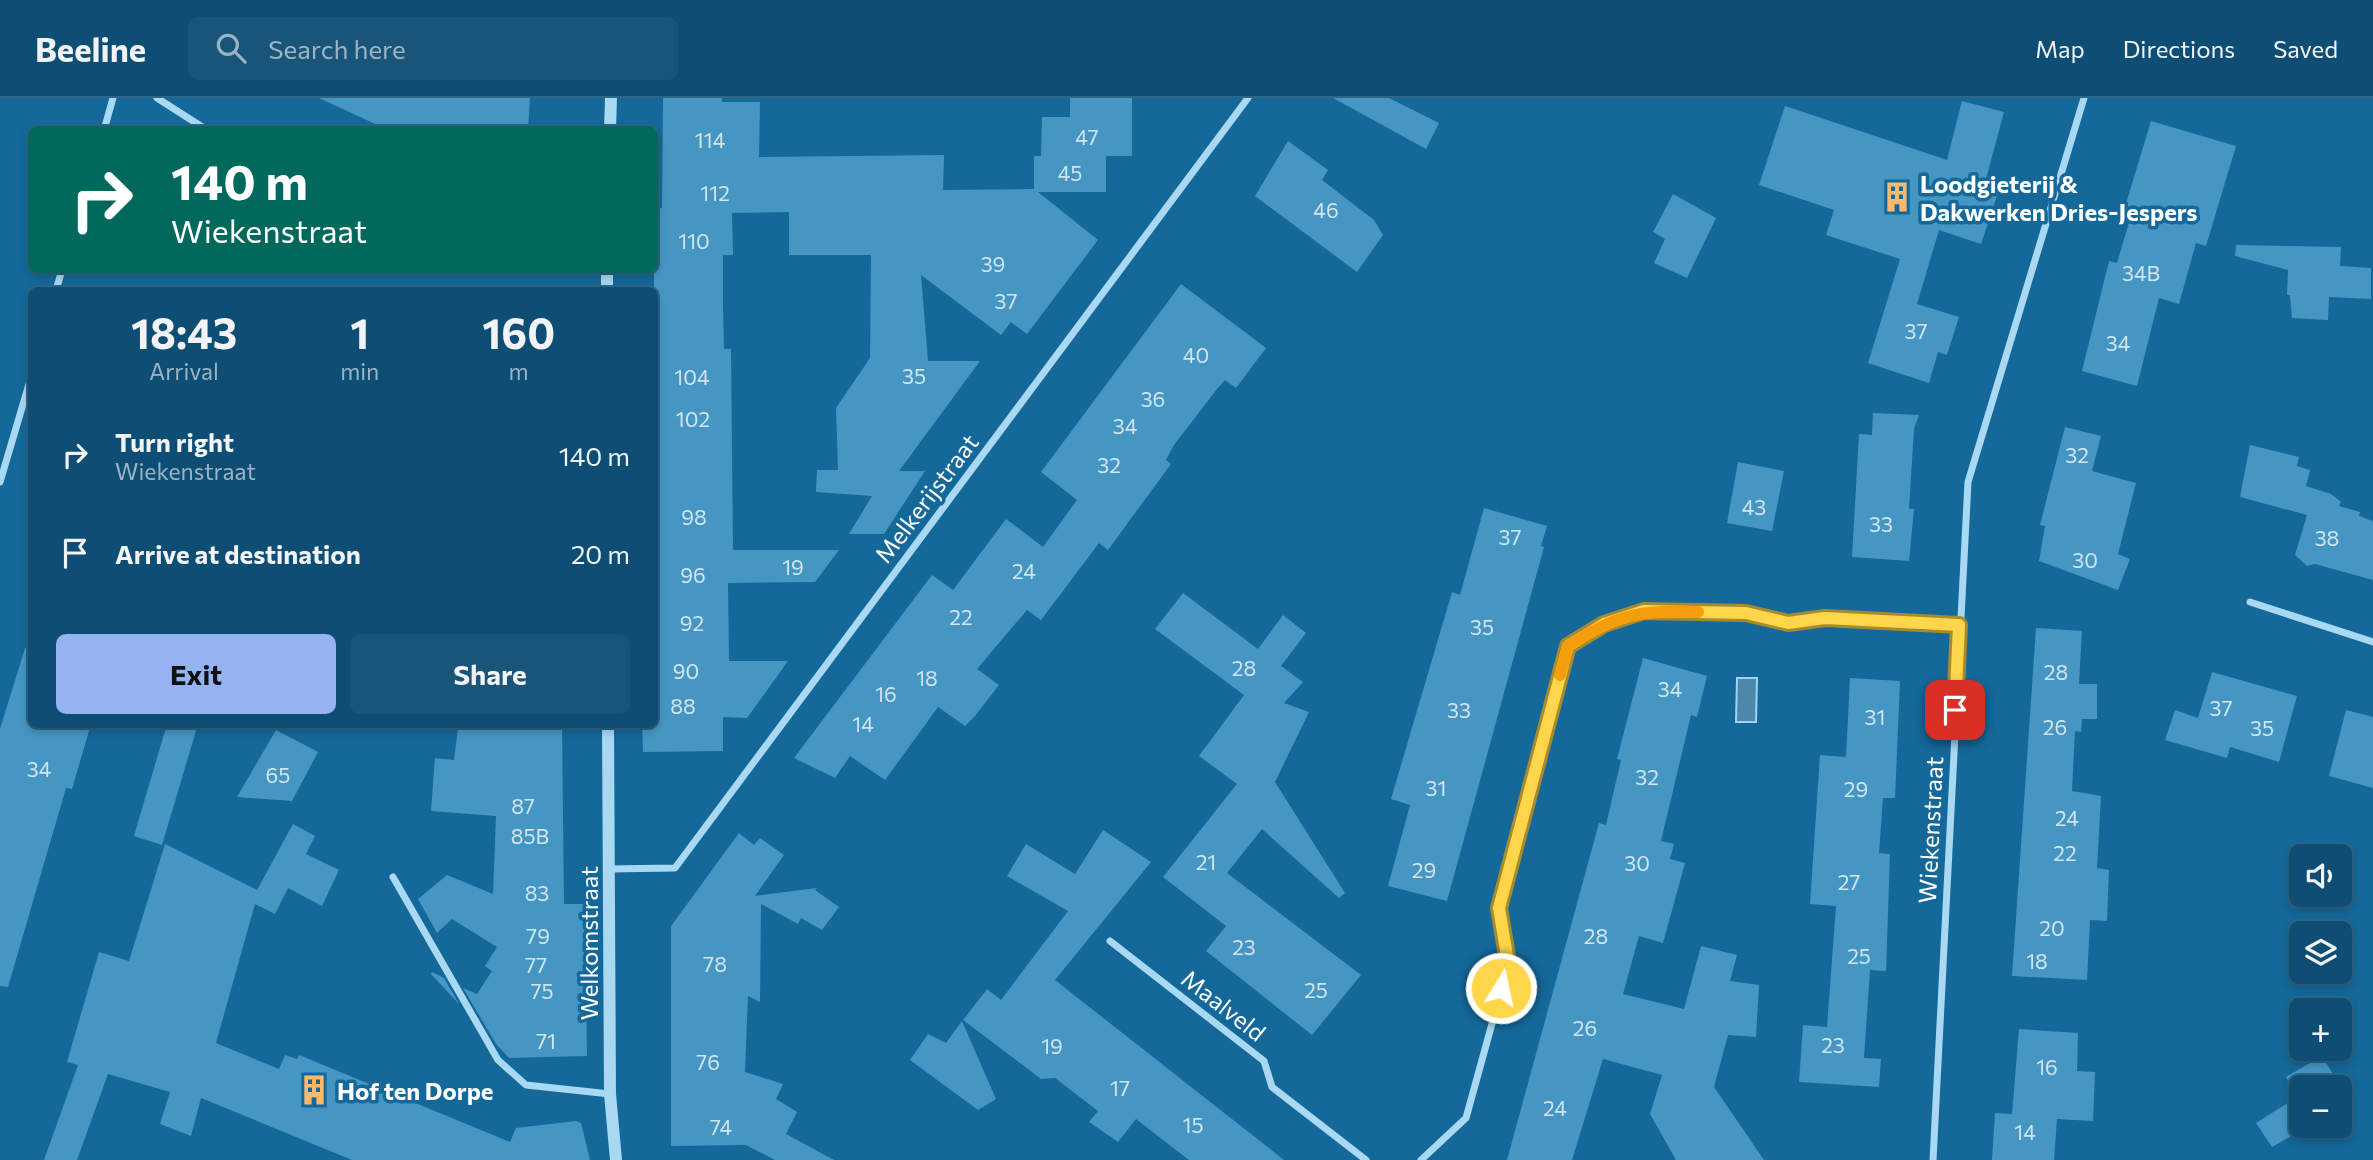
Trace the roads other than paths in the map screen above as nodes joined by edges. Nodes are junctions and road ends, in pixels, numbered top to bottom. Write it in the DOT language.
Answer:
graph roads {
  1 [pos="113,98"];
  2 [pos="157,98"];
  3 [pos="611,98"];
  4 [pos="1248,98"];
  5 [pos="2084,98"];
  6 [pos="104,126"];
  7 [pos="201,126"];
  8 [pos="610,126"];
  9 [pos="28,387"];
  10 [pos="0,481"];
  11 [pos="2250,602"];
  12 [pos="1959,625"];
  13 [pos="2373,642"];
  14 [pos="608,728"];
  15 [pos="608,869"];
  16 [pos="393,877"];
  17 [pos="1110,941"];
  18 [pos="610,1094"];
  19 [pos="617,1160"];
  20 [pos="1366,1160"];
  21 [pos="1421,1160"];
  22 [pos="1933,1160"];
  1 -- 6 [label="street"];
  2 -- 7 [label="street"];
  3 -- 8 [label="street"];
  4 -- 15 [label="street, Melkerijstraat"];
  5 -- 12 [label="street, Wiekenstraat"];
  9 -- 10 [label="street"];
  11 -- 13 [label="street"];
  12 -- 21 [label="street"];
  12 -- 22 [label="street, Wiekenstraat"];
  14 -- 15 [label="street, Welkomstraat"];
  15 -- 18 [label="street, Welkomstraat"];
  16 -- 18 [label="street"];
  17 -- 20 [label="street, Maalveld"];
  18 -- 19 [label="street, Welkomstraat"];
}
